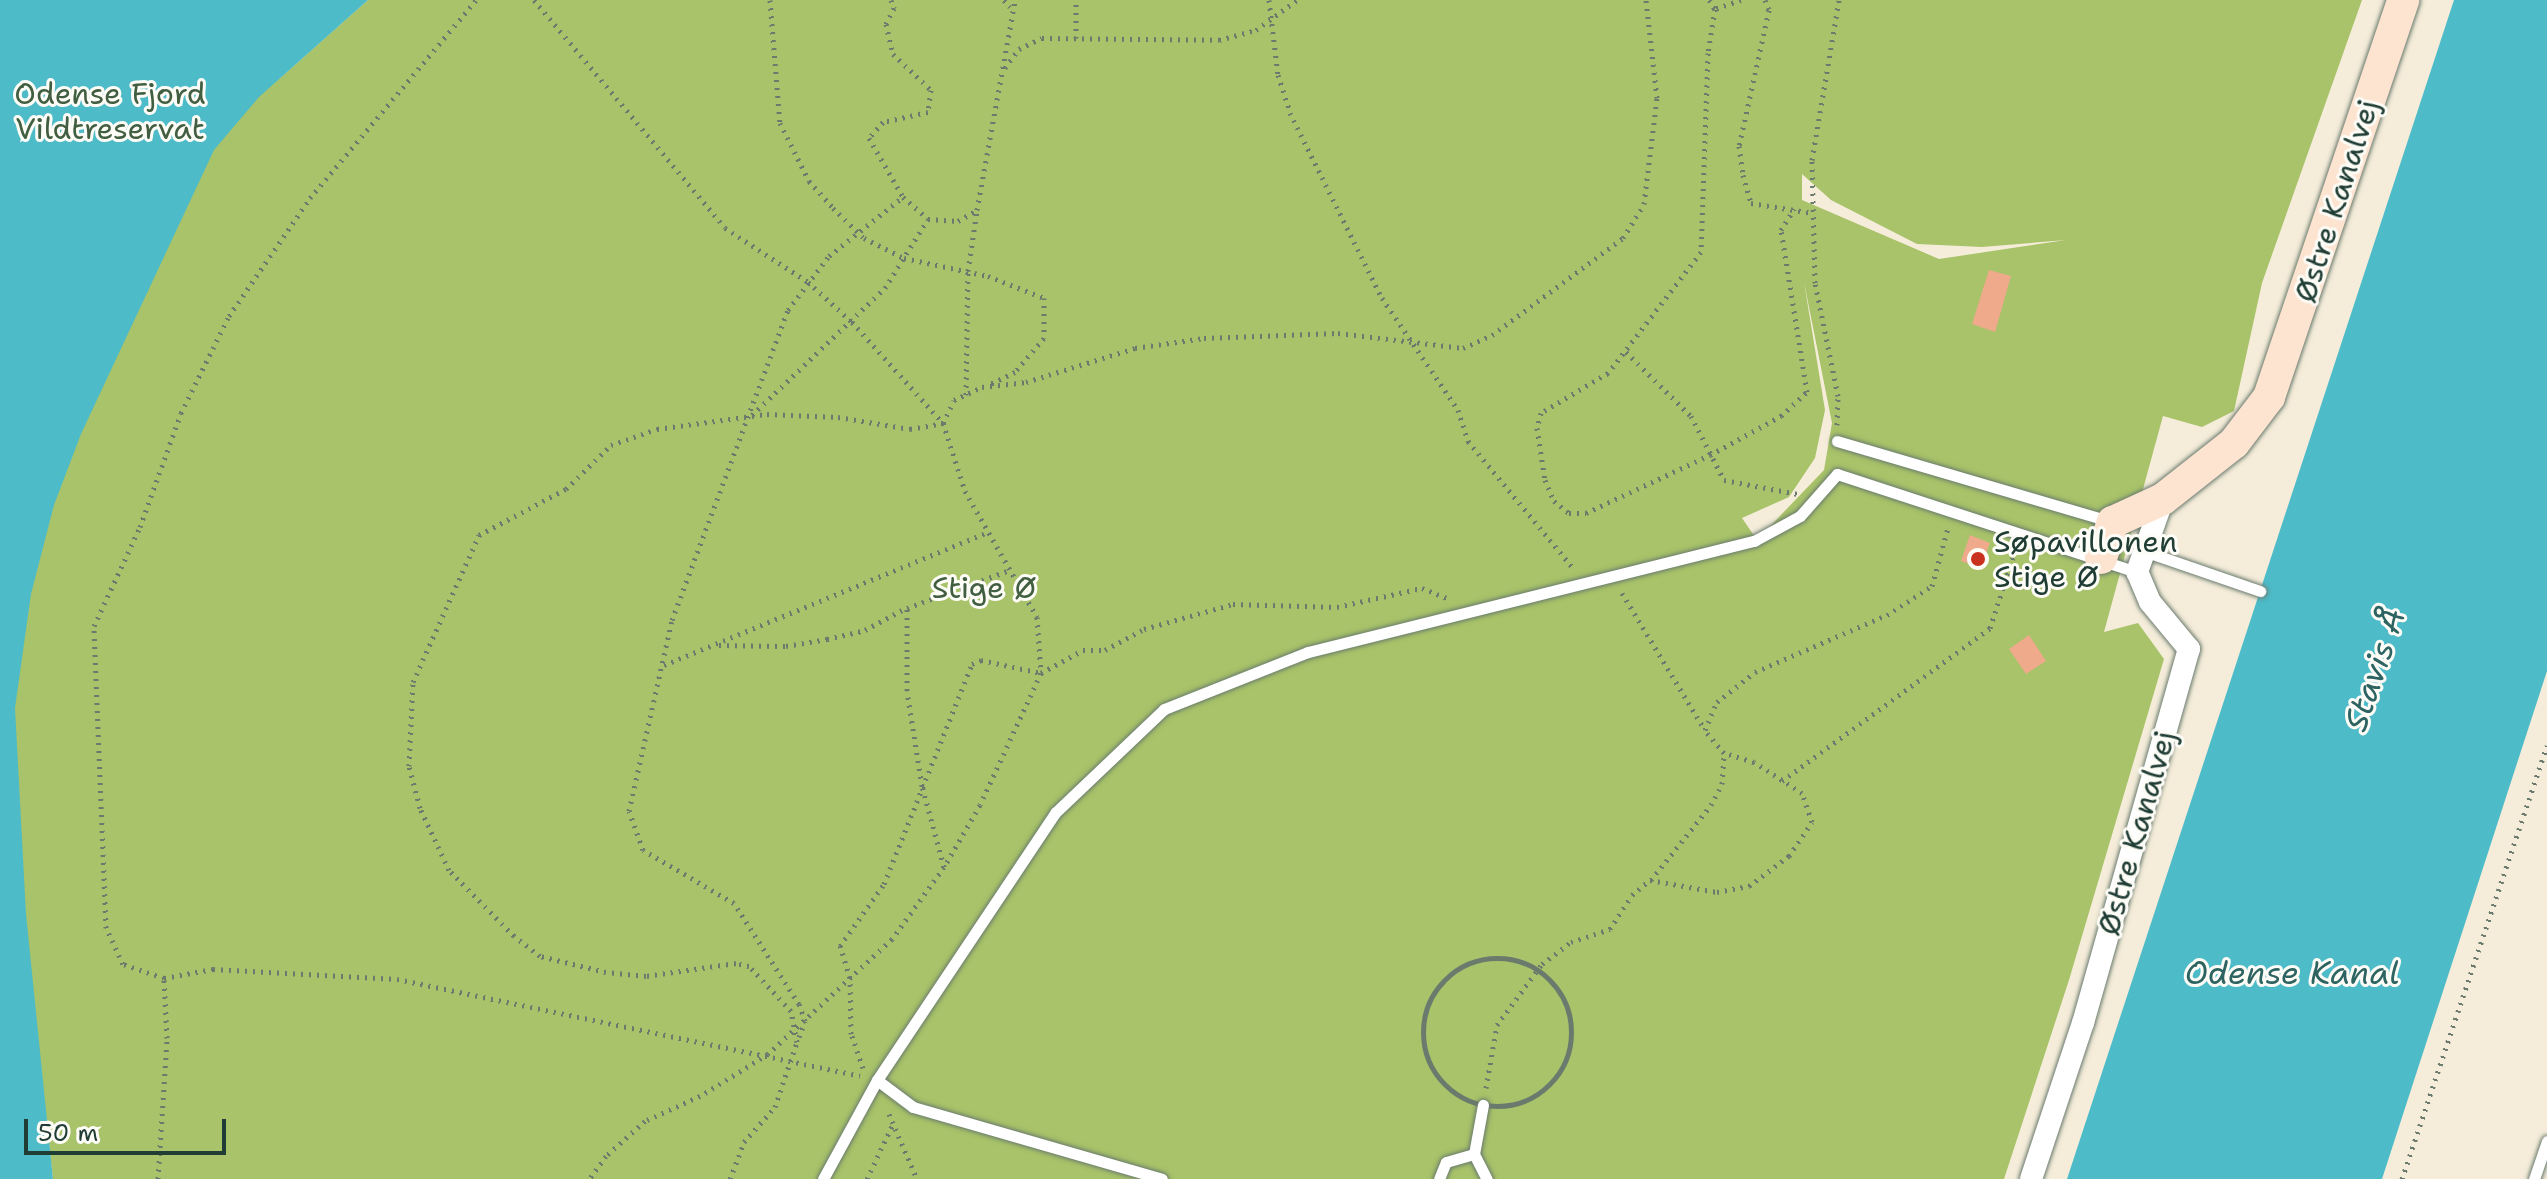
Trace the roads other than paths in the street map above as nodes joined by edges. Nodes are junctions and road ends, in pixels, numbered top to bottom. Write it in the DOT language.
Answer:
graph roads {
  1 [pos="2403,0"];
  2 [pos="1837,441"];
  3 [pos="2163,499"];
  4 [pos="2113,522"];
  5 [pos="2101,558"];
  6 [pos="2141,562"];
  7 [pos="2260,591"];
  8 [pos="877,1080"];
  9 [pos="1483,1105"];
  10 [pos="2547,1141"];
  11 [pos="1474,1154"];
  12 [pos="823,1179"];
  13 [pos="1162,1179"];
  14 [pos="1439,1179"];
  15 [pos="1487,1179"];
  16 [pos="2031,1179"];
  17 [pos="2534,1179"];
  1 -- 3 [label="street, Østre Kanalvej"];
  2 -- 4 [label="lane"];
  3 -- 4 [label="street, Østre Kanalvej"];
  3 -- 6 [label="street"];
  4 -- 5 [label="street"];
  5 -- 6 [label="lane"];
  5 -- 8 [label="lane"];
  6 -- 7 [label="lane"];
  6 -- 16 [label="street, Østre Kanalvej"];
  8 -- 12 [label="lane"];
  8 -- 13 [label="lane"];
  9 -- 11 [label="lane"];
  10 -- 17 [label="lane"];
  11 -- 14 [label="lane"];
  11 -- 15 [label="lane"];
}
